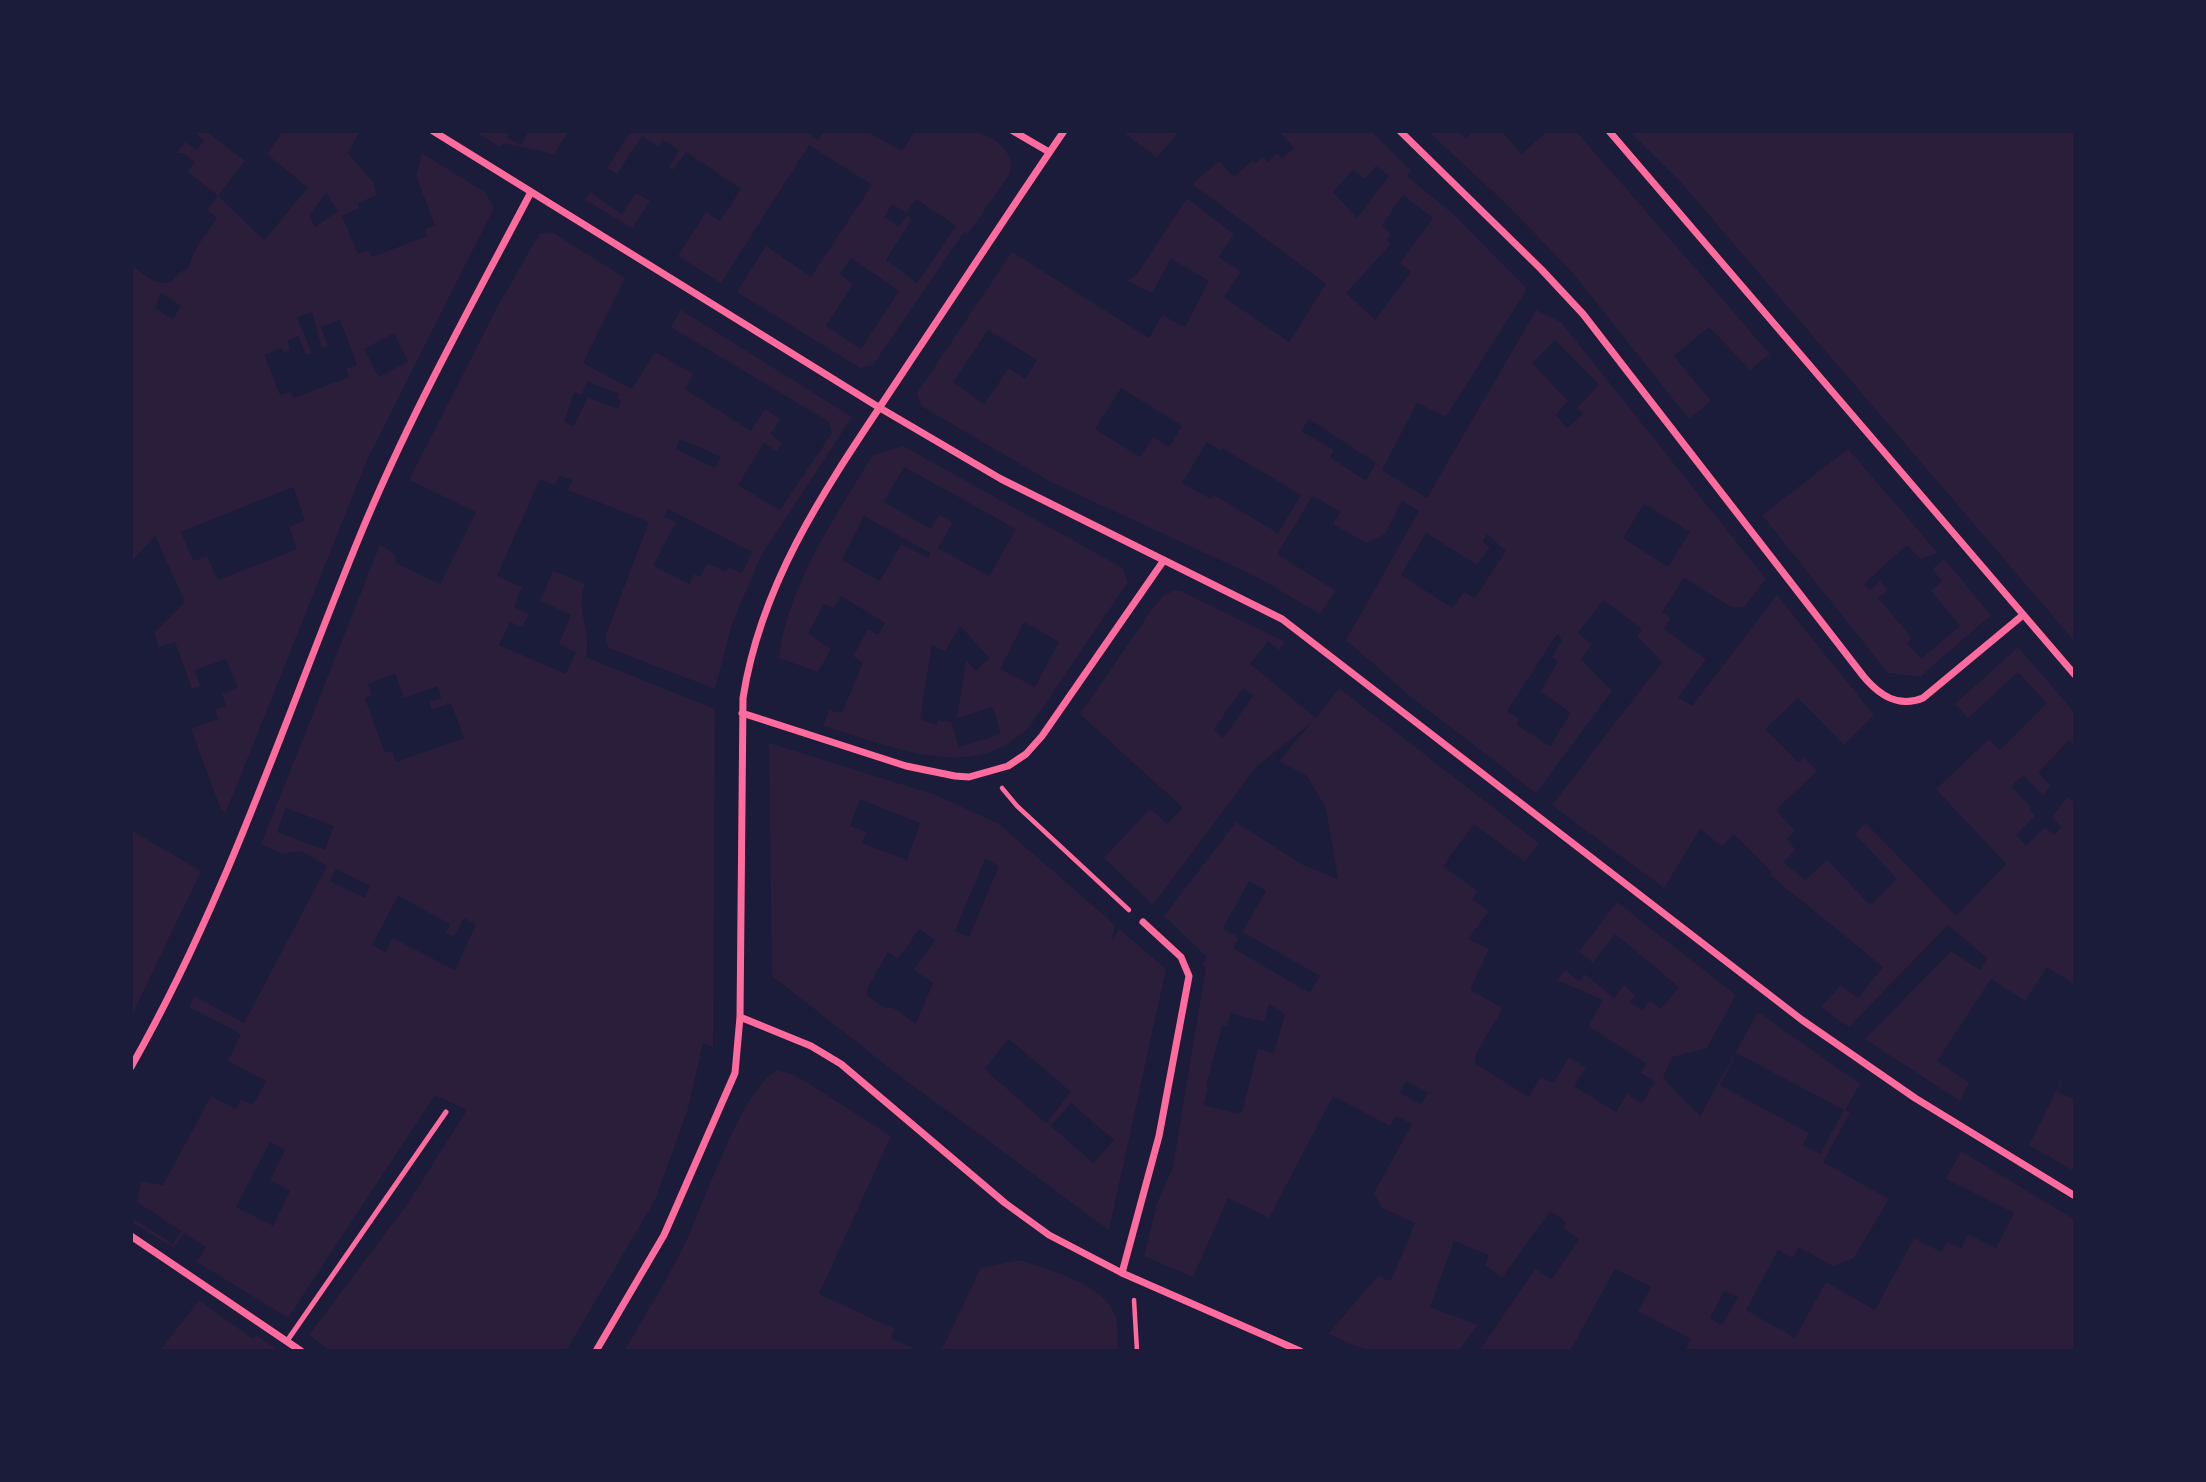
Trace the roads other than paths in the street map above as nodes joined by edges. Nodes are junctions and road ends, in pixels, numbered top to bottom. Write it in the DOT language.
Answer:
graph roads {
  1 [pos="433,131"];
  2 [pos="1013,131"];
  3 [pos="1064,131"];
  4 [pos="1400,131"];
  5 [pos="1609,131"];
  6 [pos="1049,152"];
  7 [pos="531,192"];
  8 [pos="880,408"];
  9 [pos="1164,560"];
  10 [pos="2023,615"];
  11 [pos="2075,675"];
  12 [pos="742,713"];
  13 [pos="1143,922"];
  14 [pos="740,1017"];
  15 [pos="131,1067"];
  16 [pos="446,1112"];
  17 [pos="2075,1196"];
  18 [pos="131,1236"];
  19 [pos="1122,1273"];
  20 [pos="287,1341"];
  21 [pos="301,1351"];
  22 [pos="596,1351"];
  23 [pos="1300,1351"];
  1 -- 7 [label="street"];
  2 -- 6 [label="street"];
  3 -- 6 [label="street"];
  4 -- 10 [label="street"];
  5 -- 10 [label="street"];
  6 -- 8 [label="street"];
  7 -- 8 [label="street"];
  7 -- 15 [label="street"];
  8 -- 9 [label="street"];
  8 -- 12 [label="street"];
  9 -- 12 [label="street"];
  9 -- 17 [label="street"];
  10 -- 11 [label="street"];
  12 -- 14 [label="street"];
  13 -- 19 [label="street"];
  14 -- 19 [label="street"];
  14 -- 22 [label="street"];
  16 -- 20 [label="lane"];
  18 -- 20 [label="street"];
  19 -- 23 [label="street"];
  20 -- 21 [label="street"];
}
